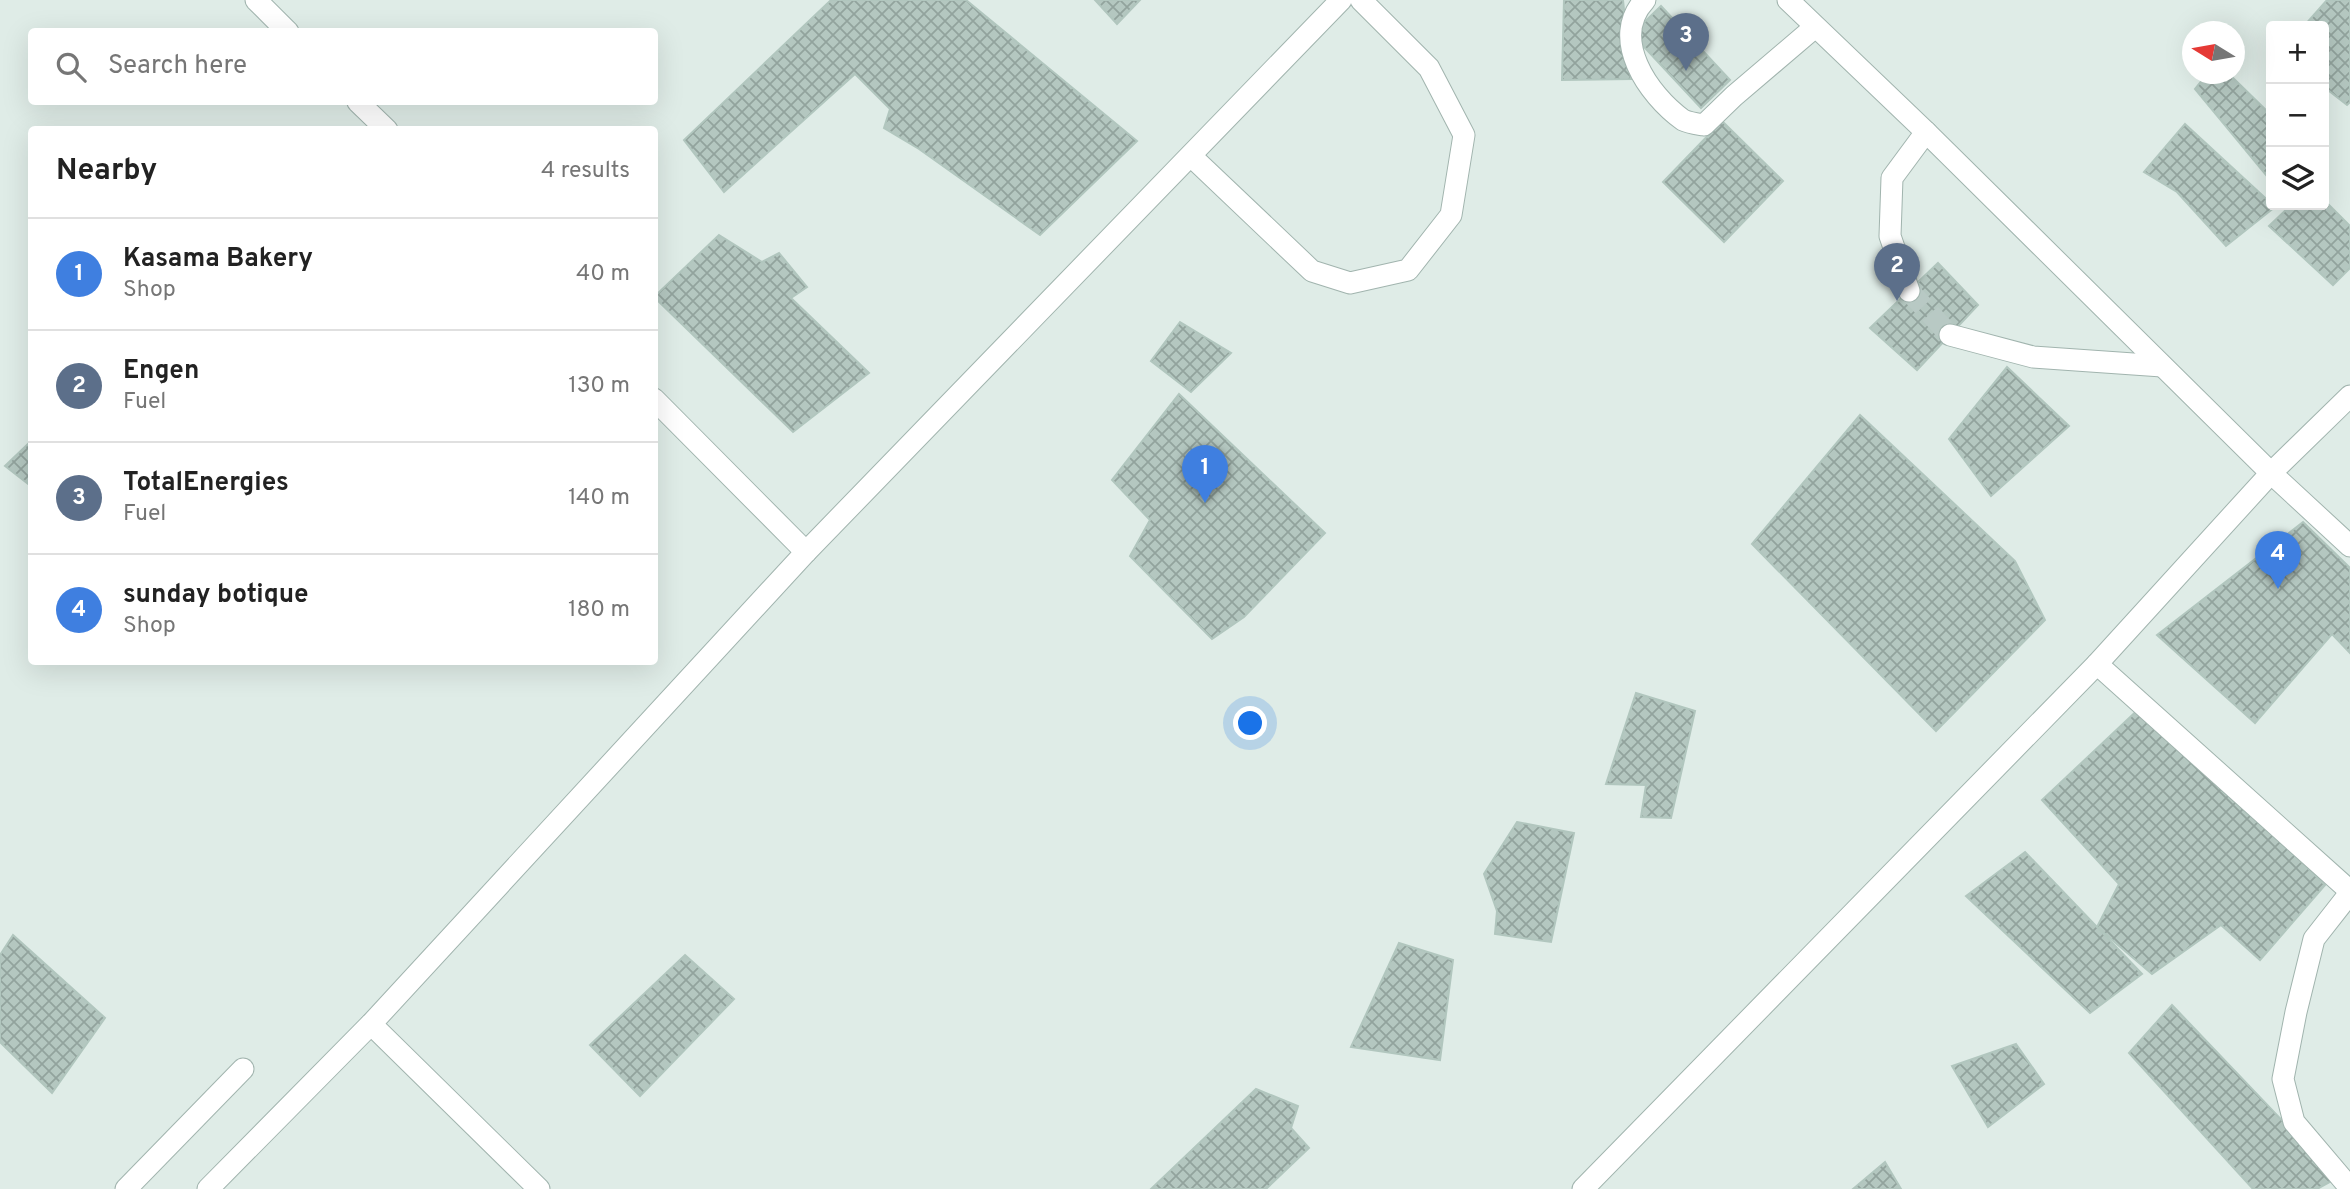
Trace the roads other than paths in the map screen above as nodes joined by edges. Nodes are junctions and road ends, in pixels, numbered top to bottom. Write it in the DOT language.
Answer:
graph roads {
  1 [pos="256,0"];
  2 [pos="1341,0"];
  3 [pos="1361,0"];
  4 [pos="1645,0"];
  5 [pos="1788,0"];
  6 [pos="1815,27"];
  7 [pos="284,28"];
  8 [pos="361,105"];
  9 [pos="383,126"];
  10 [pos="1926,132"];
  11 [pos="1191,156"];
  12 [pos="1909,291"];
  13 [pos="1950,335"];
  14 [pos="2162,366"];
  15 [pos="2350,396"];
  16 [pos="658,403"];
  17 [pos="2271,473"];
  18 [pos="2350,546"];
  19 [pos="806,552"];
  20 [pos="2097,664"];
  21 [pos="2350,892"];
  22 [pos="371,1024"];
  23 [pos="243,1069"];
  24 [pos="2350,1188"];
  25 [pos="126,1189"];
  26 [pos="208,1189"];
  27 [pos="539,1189"];
  28 [pos="1583,1189"];
  1 -- 7 [label="street"];
  2 -- 11 [label="street"];
  3 -- 11 [label="street"];
  4 -- 6 [label="street"];
  5 -- 6 [label="street"];
  6 -- 10 [label="street"];
  8 -- 9 [label="street"];
  10 -- 12 [label="street"];
  10 -- 14 [label="street"];
  11 -- 19 [label="street"];
  13 -- 14 [label="street"];
  14 -- 17 [label="street"];
  15 -- 17 [label="street"];
  16 -- 19 [label="street"];
  17 -- 18 [label="street"];
  17 -- 20 [label="street"];
  19 -- 22 [label="street"];
  20 -- 21 [label="street"];
  20 -- 28 [label="street"];
  21 -- 24 [label="street"];
  22 -- 26 [label="street"];
  22 -- 27 [label="street"];
  23 -- 25 [label="street"];
}
